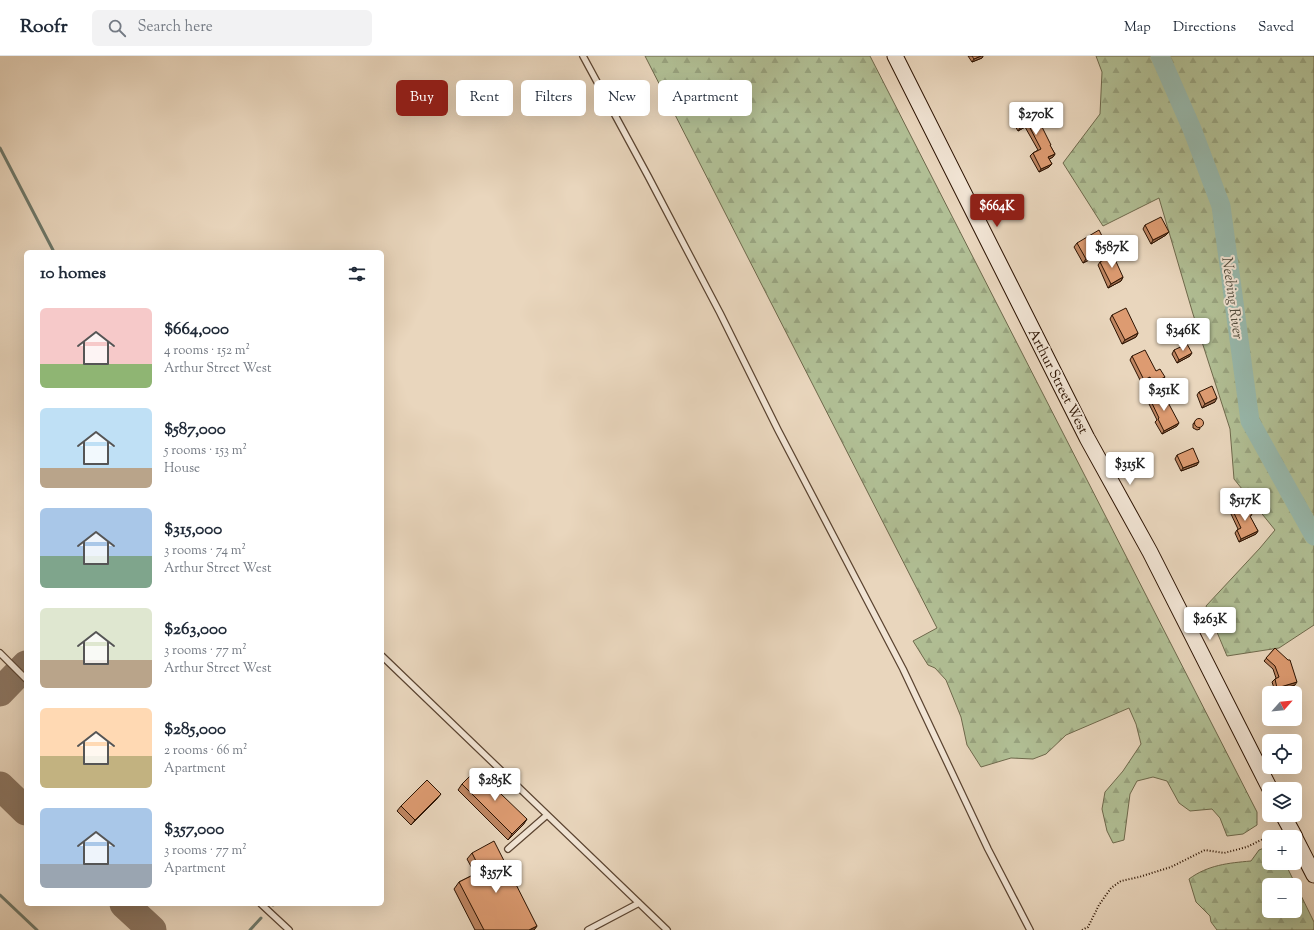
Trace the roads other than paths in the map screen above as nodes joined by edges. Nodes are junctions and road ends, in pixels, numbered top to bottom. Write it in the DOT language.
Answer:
graph roads {
  1 [pos="583,56"];
  2 [pos="895,56"];
  3 [pos="0,653"];
  4 [pos="384,658"];
  5 [pos="24,676"];
  6 [pos="1266,782"];
  7 [pos="547,815"];
  8 [pos="1290,829"];
  9 [pos="508,849"];
  10 [pos="1314,875"];
  11 [pos="639,903"];
  12 [pos="263,906"];
  13 [pos="289,930"];
  14 [pos="588,930"];
  15 [pos="667,930"];
  16 [pos="1030,930"];
  1 -- 16 [label="lane"];
  2 -- 6 [label="main road, Arthur Street West"];
  3 -- 5 [label="lane"];
  4 -- 7 [label="lane"];
  7 -- 9 [label="lane"];
  7 -- 11 [label="lane"];
  8 -- 10 [label="main road"];
  11 -- 14 [label="lane"];
  11 -- 15 [label="lane"];
  12 -- 13 [label="lane"];
}
